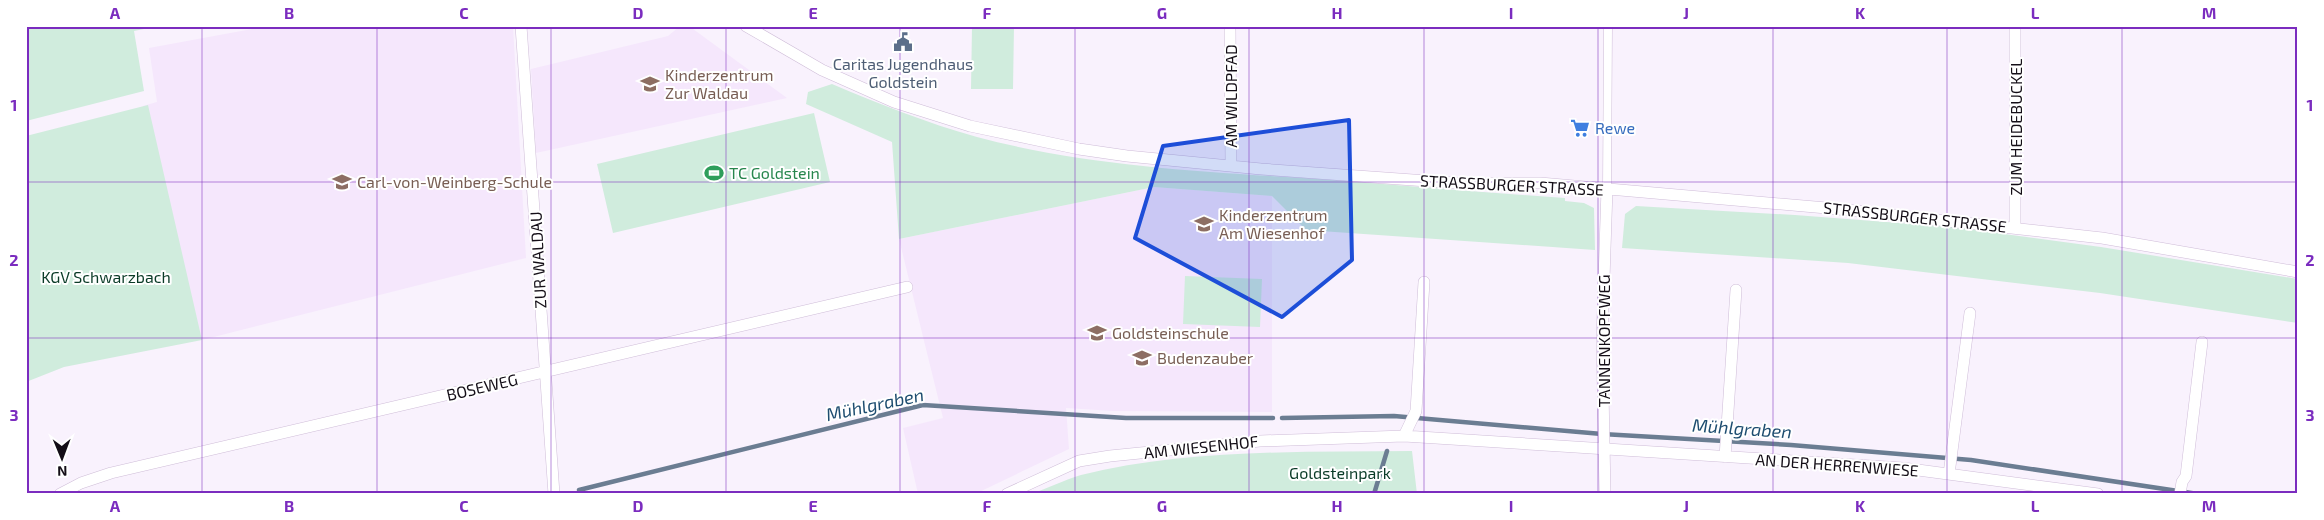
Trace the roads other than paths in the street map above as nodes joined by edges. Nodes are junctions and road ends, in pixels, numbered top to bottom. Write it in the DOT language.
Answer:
graph roads {
  1 [pos="521,26"];
  2 [pos="746,26"];
  3 [pos="1230,26"];
  4 [pos="1608,26"];
  5 [pos="2015,26"];
  6 [pos="1231,166"];
  7 [pos="1607,189"];
  8 [pos="2015,228"];
  9 [pos="2298,272"];
  10 [pos="1424,282"];
  11 [pos="906,287"];
  12 [pos="1736,290"];
  13 [pos="1970,313"];
  14 [pos="2202,342"];
  15 [pos="544,373"];
  16 [pos="1404,436"];
  17 [pos="1605,450"];
  18 [pos="1725,454"];
  19 [pos="1949,471"];
  20 [pos="60,494"];
  21 [pos="554,494"];
  22 [pos="1006,494"];
  23 [pos="1605,494"];
  24 [pos="2098,494"];
  25 [pos="2180,494"];
  1 -- 15 [label="street, ZUR WALDAU"];
  2 -- 6 [label="street, STRASSBURGER STRASSE"];
  3 -- 6 [label="street, AM WILDPFAD"];
  4 -- 7 [label="street"];
  5 -- 8 [label="street, ZUM HEIDEBUCKEL"];
  6 -- 7 [label="street, STRASSBURGER STRASSE"];
  7 -- 8 [label="street, STRASSBURGER STRASSE"];
  7 -- 17 [label="street, TANNENKOPFWEG"];
  8 -- 9 [label="street, STRASSBURGER STRASSE"];
  10 -- 16 [label="street"];
  11 -- 15 [label="street, BOSEWEG"];
  12 -- 18 [label="street"];
  13 -- 19 [label="street"];
  14 -- 25 [label="street"];
  15 -- 20 [label="street, BOSEWEG"];
  15 -- 21 [label="street, ZUR WALDAU"];
  16 -- 17 [label="street, AM WIESENHOF"];
  16 -- 22 [label="street, AM WIESENHOF"];
  17 -- 18 [label="street, AN DER HERRENWIESE"];
  17 -- 23 [label="street, TANNENKOPFWEG"];
  18 -- 19 [label="street, AN DER HERRENWIESE"];
  19 -- 24 [label="street, AN DER HERRENWIESE"];
}
